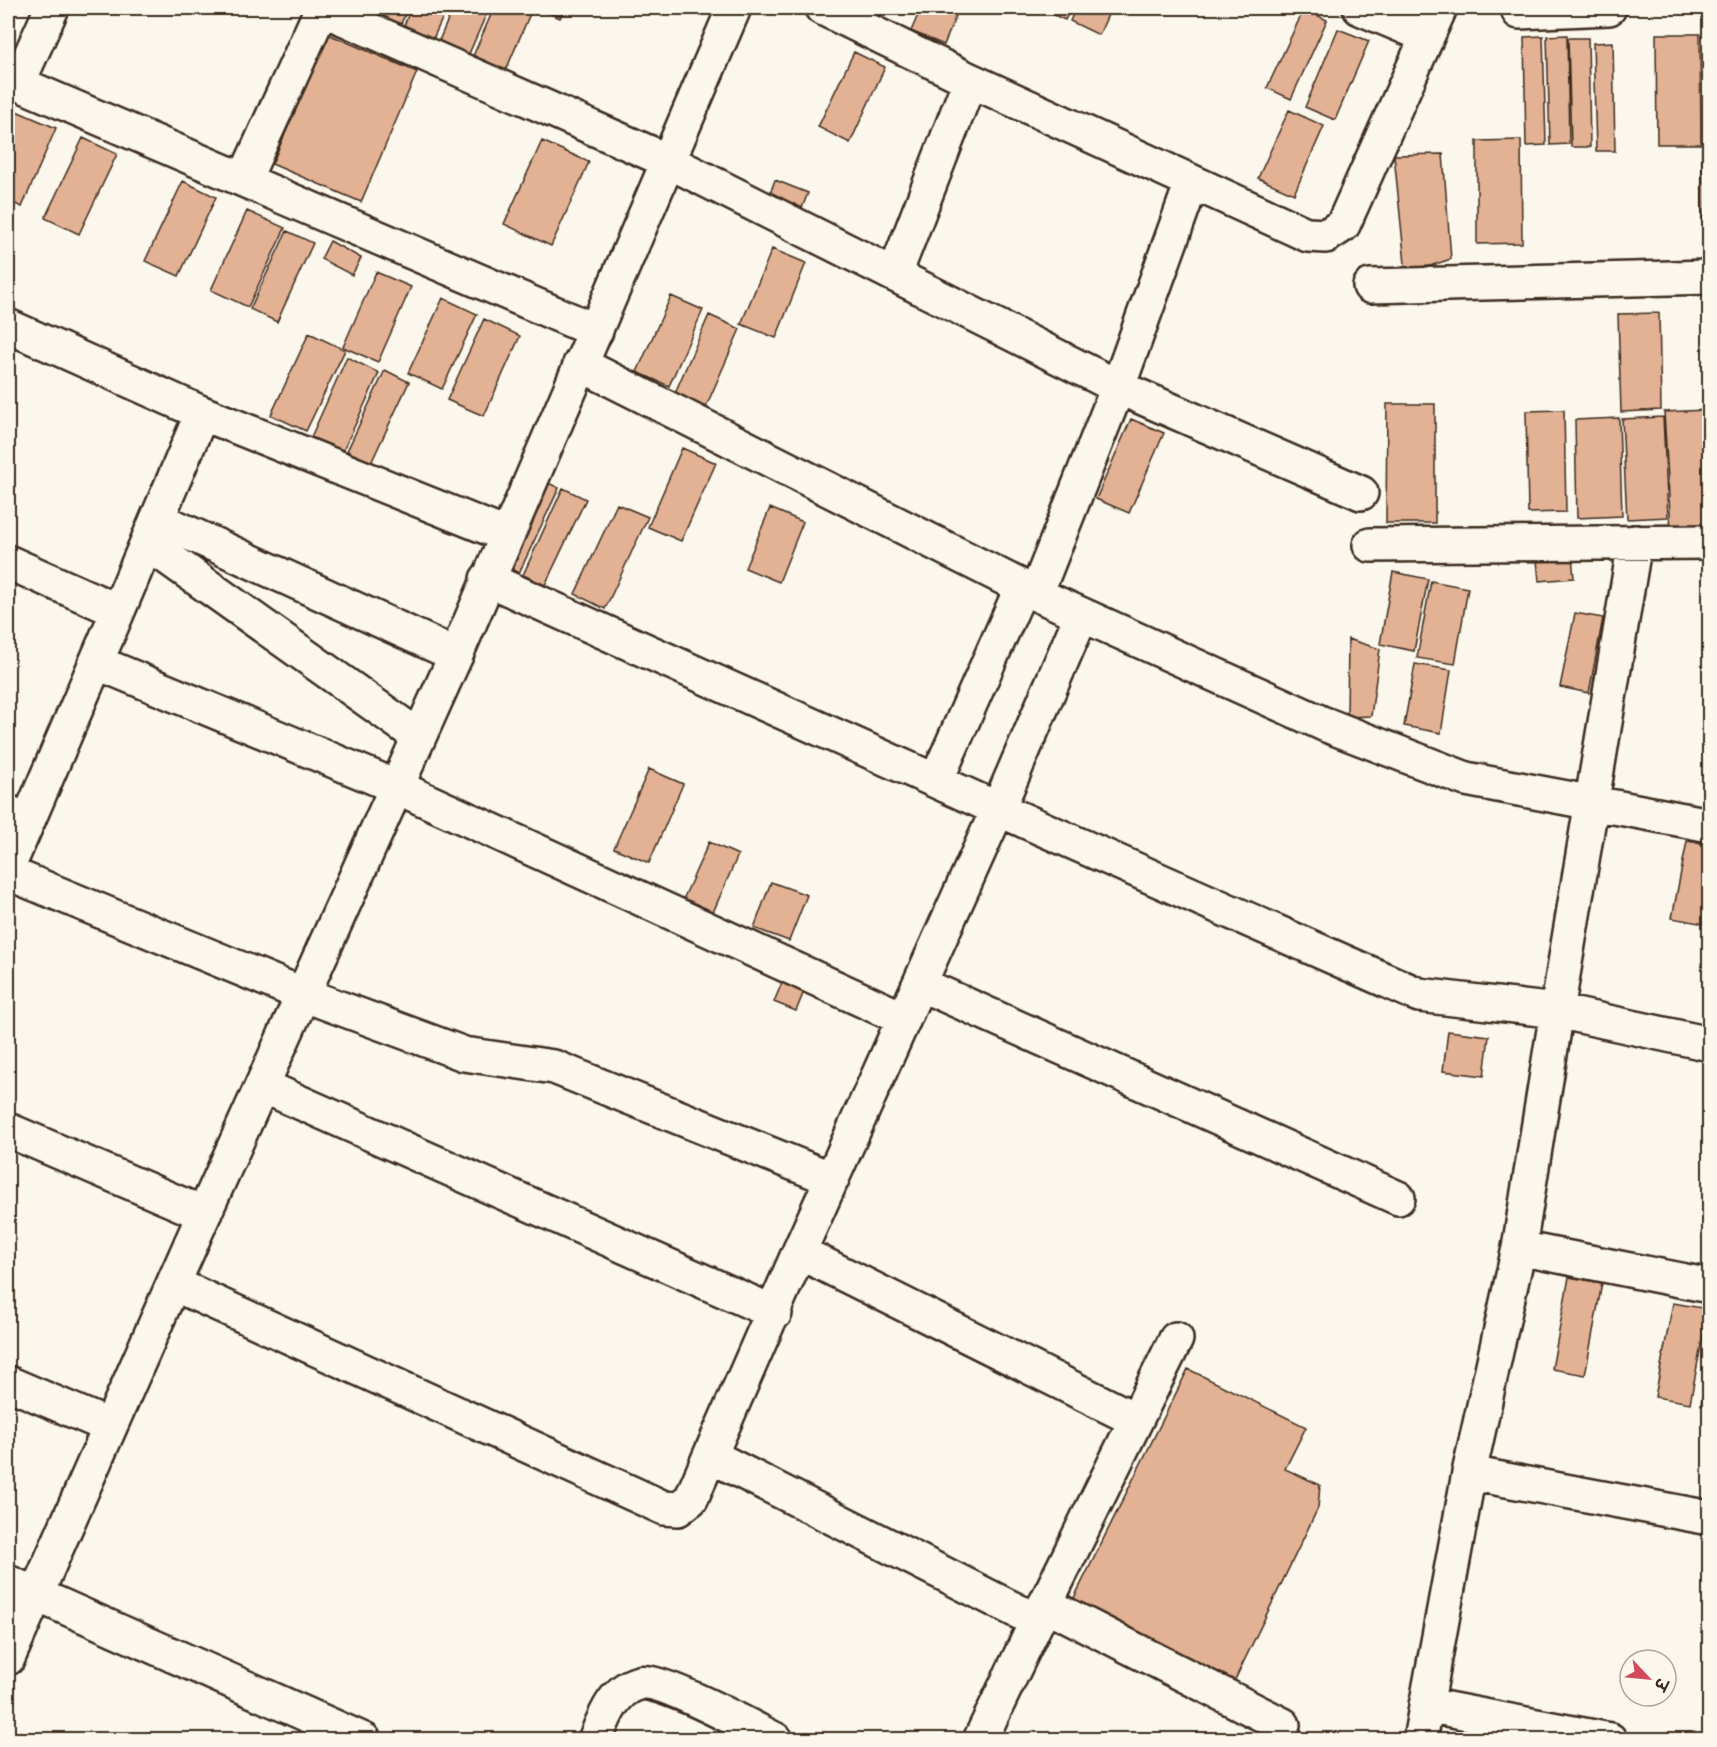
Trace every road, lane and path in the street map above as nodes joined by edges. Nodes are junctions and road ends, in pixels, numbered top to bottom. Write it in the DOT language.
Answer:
graph roads {
  1 [pos="52,8"];
  2 [pos="321,8"];
  3 [pos="734,8"];
  4 [pos="822,8"];
  5 [pos="1360,8"];
  6 [pos="1609,8"];
  7 [pos="1519,12"];
  8 [pos="1434,22"];
  9 [pos="970,80"];
  10 [pos="13,81"];
  11 [pos="668,162"];
  12 [pos="244,180"];
  13 [pos="1192,182"];
  14 [pos="895,274"];
  15 [pos="1710,277"];
  16 [pos="1370,286"];
  17 [pos="8,326"];
  18 [pos="596,332"];
  19 [pos="580,364"];
  20 [pos="1118,387"];
  21 [pos="202,413"];
  22 [pos="1360,493"];
  23 [pos="153,531"];
  24 [pos="506,535"];
  25 [pos="1635,542"];
  26 [pos="1710,542"];
  27 [pos="1370,545"];
  28 [pos="8,562"];
  29 [pos="487,579"];
  30 [pos="1029,590"];
  31 [pos="118,611"];
  32 [pos="1081,616"];
  33 [pos="456,655"];
  34 [pos="96,662"];
  35 [pos="418,736"];
  36 [pos="936,781"];
  37 [pos="397,787"];
  38 [pos="1592,802"];
  39 [pos="998,809"];
  40 [pos="18,817"];
  41 [pos="1710,825"];
  42 [pos="8,867"];
  43 [pos="8,873"];
  44 [pos="920,984"];
  45 [pos="302,994"];
  46 [pos="1557,1011"];
  47 [pos="904,1019"];
  48 [pos="1710,1044"];
  49 [pos="262,1086"];
  50 [pos="8,1130"];
  51 [pos="832,1179"];
  52 [pos="1398,1198"];
  53 [pos="204,1214"];
  54 [pos="1519,1248"];
  55 [pos="799,1252"];
  56 [pos="174,1284"];
  57 [pos="1710,1286"];
  58 [pos="775,1313"];
  59 [pos="1176,1340"];
  60 [pos="8,1383"];
  61 [pos="1136,1420"];
  62 [pos="109,1426"];
  63 [pos="711,1456"];
  64 [pos="1469,1473"];
  65 [pos="1710,1518"];
  66 [pos="22,1588"];
  67 [pos="1041,1612"];
  68 [pos="8,1658"];
  69 [pos="1426,1705"];
  70 [pos="1283,1725"];
  71 [pos="364,1740"];
  72 [pos="595,1740"];
  73 [pos="776,1740"];
  74 [pos="980,1740"];
  75 [pos="1420,1740"];
  76 [pos="1610,1740"];
  1 -- 10 [label="street"];
  2 -- 11 [label="street"];
  2 -- 12 [label="street"];
  3 -- 11 [label="street"];
  4 -- 9 [label="street"];
  5 -- 8 [label="street"];
  6 -- 7 [label="street"];
  8 -- 13 [label="street"];
  9 -- 13 [label="street"];
  9 -- 14 [label="street"];
  10 -- 12 [label="street"];
  11 -- 14 [label="street"];
  11 -- 18 [label="street"];
  12 -- 18 [label="street"];
  13 -- 20 [label="street"];
  14 -- 20 [label="street"];
  15 -- 16 [label="street"];
  17 -- 21 [label="street"];
  18 -- 19 [label="street"];
  19 -- 24 [label="street"];
  19 -- 30 [label="street"];
  20 -- 22 [label="street"];
  20 -- 30 [label="street"];
  21 -- 23 [label="street"];
  21 -- 24 [label="street"];
  23 -- 31 [label="street"];
  23 -- 33 [label="street"];
  23 -- 35 [label="street"];
  24 -- 29 [label="street"];
  25 -- 26 [label="street"];
  25 -- 27 [label="street"];
  25 -- 38 [label="street"];
  28 -- 31 [label="street"];
  29 -- 33 [label="street"];
  29 -- 36 [label="street"];
  30 -- 32 [label="street"];
  30 -- 36 [label="street"];
  31 -- 34 [label="street"];
  32 -- 38 [label="street"];
  32 -- 39 [label="street"];
  33 -- 35 [label="street"];
  34 -- 37 [label="street"];
  34 -- 40 [label="street"];
  35 -- 37 [label="street"];
  36 -- 39 [label="street"];
  37 -- 45 [label="street"];
  37 -- 47 [label="street"];
  38 -- 41 [label="street"];
  38 -- 46 [label="street"];
  39 -- 44 [label="street"];
  39 -- 46 [label="street"];
  40 -- 42 [label="street"];
  43 -- 45 [label="street"];
  44 -- 47 [label="street"];
  44 -- 52 [label="street"];
  45 -- 49 [label="street"];
  45 -- 51 [label="street"];
  46 -- 48 [label="street"];
  46 -- 54 [label="street"];
  47 -- 51 [label="street"];
  49 -- 53 [label="street"];
  49 -- 58 [label="street"];
  50 -- 53 [label="street"];
  51 -- 55 [label="street"];
  53 -- 56 [label="street"];
  54 -- 57 [label="street"];
  54 -- 64 [label="street"];
  55 -- 58 [label="street"];
  55 -- 61 [label="street"];
  56 -- 62 [label="street"];
  56 -- 63 [label="street"];
  58 -- 63 [label="street"];
  59 -- 61 [label="street"];
  60 -- 62 [label="street"];
  61 -- 67 [label="street"];
  62 -- 66 [label="street"];
  63 -- 67 [label="street"];
  64 -- 65 [label="street"];
  64 -- 69 [label="street"];
  66 -- 68 [label="street"];
  66 -- 71 [label="street"];
  67 -- 70 [label="street"];
  67 -- 74 [label="street"];
  69 -- 75 [label="street"];
  69 -- 76 [label="street"];
  72 -- 73 [label="street"];
}
